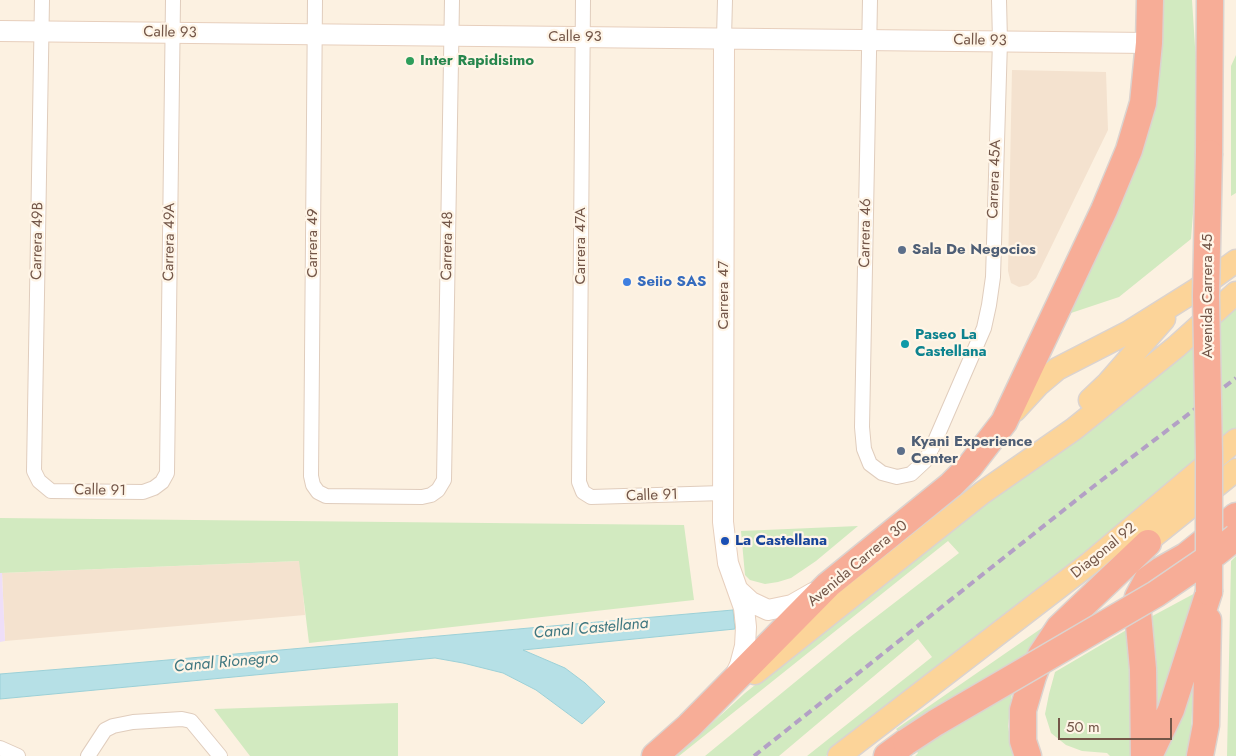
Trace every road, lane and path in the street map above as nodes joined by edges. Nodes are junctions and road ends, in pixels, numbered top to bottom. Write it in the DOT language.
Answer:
graph roads {
  1 [pos="42,0"];
  2 [pos="173,0"];
  3 [pos="315,0"];
  4 [pos="452,0"];
  5 [pos="583,0"];
  6 [pos="724,0"];
  7 [pos="870,0"];
  8 [pos="999,0"];
  9 [pos="1150,0"];
  10 [pos="1210,0"];
  11 [pos="0,31"];
  12 [pos="42,32"];
  13 [pos="173,33"];
  14 [pos="314,35"];
  15 [pos="451,36"];
  16 [pos="582,37"];
  17 [pos="724,38"];
  18 [pos="870,39"];
  19 [pos="1000,41"];
  20 [pos="1149,43"];
  21 [pos="1236,261"];
  22 [pos="1196,290"];
  23 [pos="1236,293"];
  24 [pos="1004,422"];
  25 [pos="1236,440"];
  26 [pos="870,464"];
  27 [pos="1014,470"];
  28 [pos="1236,470"];
  29 [pos="38,481"];
  30 [pos="162,482"];
  31 [pos="438,490"];
  32 [pos="583,492"];
  33 [pos="723,494"];
  34 [pos="1236,516"];
  35 [pos="1236,537"];
  36 [pos="1148,543"];
  37 [pos="828,585"];
  38 [pos="737,589"];
  39 [pos="1209,592"];
  40 [pos="969,657"];
  41 [pos="732,682"];
  42 [pos="1206,725"];
  43 [pos="689,726"];
  44 [pos="0,748"];
  45 [pos="896,749"];
  46 [pos="1149,753"];
  47 [pos="1028,755"];
  48 [pos="18,756"];
  49 [pos="88,756"];
  50 [pos="220,756"];
  51 [pos="655,756"];
  52 [pos="839,756"];
  53 [pos="1200,756"];
  54 [pos="1206,756"];
  1 -- 12 [label="street, Carrera 49B"];
  2 -- 13 [label="street, Carrera 49A"];
  3 -- 14 [label="street, Carrera 49"];
  4 -- 15 [label="street, Carrera 48"];
  5 -- 16 [label="street, Carrera 47A"];
  6 -- 17 [label="street, Carrera 47"];
  7 -- 18 [label="street, Carrera 46"];
  8 -- 19 [label="street, Carrera 45A"];
  9 -- 20 [label="highway"];
  10 -- 39 [label="highway, Avenida Carrera 45, bridge"];
  11 -- 12 [label="street, Calle 93"];
  12 -- 13 [label="street, Calle 93"];
  12 -- 29 [label="street, Carrera 49B"];
  13 -- 14 [label="street, Calle 93"];
  13 -- 30 [label="street, Carrera 49A"];
  14 -- 15 [label="street, Calle 93"];
  14 -- 31 [label="street, Carrera 49"];
  15 -- 16 [label="street, Calle 93"];
  15 -- 31 [label="street, Carrera 48"];
  16 -- 17 [label="street, Calle 93"];
  16 -- 32 [label="street, Carrera 47A"];
  17 -- 18 [label="street, Calle 93"];
  17 -- 33 [label="street, Carrera 47"];
  18 -- 19 [label="street, Calle 93"];
  18 -- 26 [label="street, Carrera 46"];
  19 -- 20 [label="street, Calle 93"];
  19 -- 26 [label="street, Carrera 45A"];
  20 -- 24 [label="highway"];
  21 -- 22 [label="main road"];
  22 -- 24 [label="main road"];
  22 -- 27 [label="main road"];
  23 -- 27 [label="main road"];
  24 -- 37 [label="highway, Avenida Carrera 30"];
  25 -- 40 [label="main road, Diagonal 92"];
  27 -- 43 [label="main road, Avenida Carrera 30"];
  28 -- 36 [label="main road, Diagonal 92"];
  29 -- 30 [label="street, Calle 91"];
  32 -- 33 [label="street, Calle 91"];
  33 -- 38 [label="street, Carrera 47"];
  34 -- 46 [label="highway"];
  35 -- 45 [label="highway, bridge"];
  36 -- 40 [label="main road, Diagonal 92"];
  36 -- 47 [label="highway"];
  37 -- 38 [label="street"];
  37 -- 41 [label="highway, Avenida Carrera 30"];
  38 -- 41 [label="street, Carrera 47"];
  39 -- 42 [label="highway, Avenida Carrera 45"];
  39 -- 46 [label="highway"];
  40 -- 52 [label="main road, Diagonal 92"];
  41 -- 43 [label="highway, Avenida Carrera 30"];
  42 -- 53 [label="highway, Avenida Carrera 45"];
  42 -- 54 [label="street"];
  43 -- 51 [label="highway, Avenida Carrera 30"];
  44 -- 48 [label="street"];
  49 -- 50 [label="street"];
}
